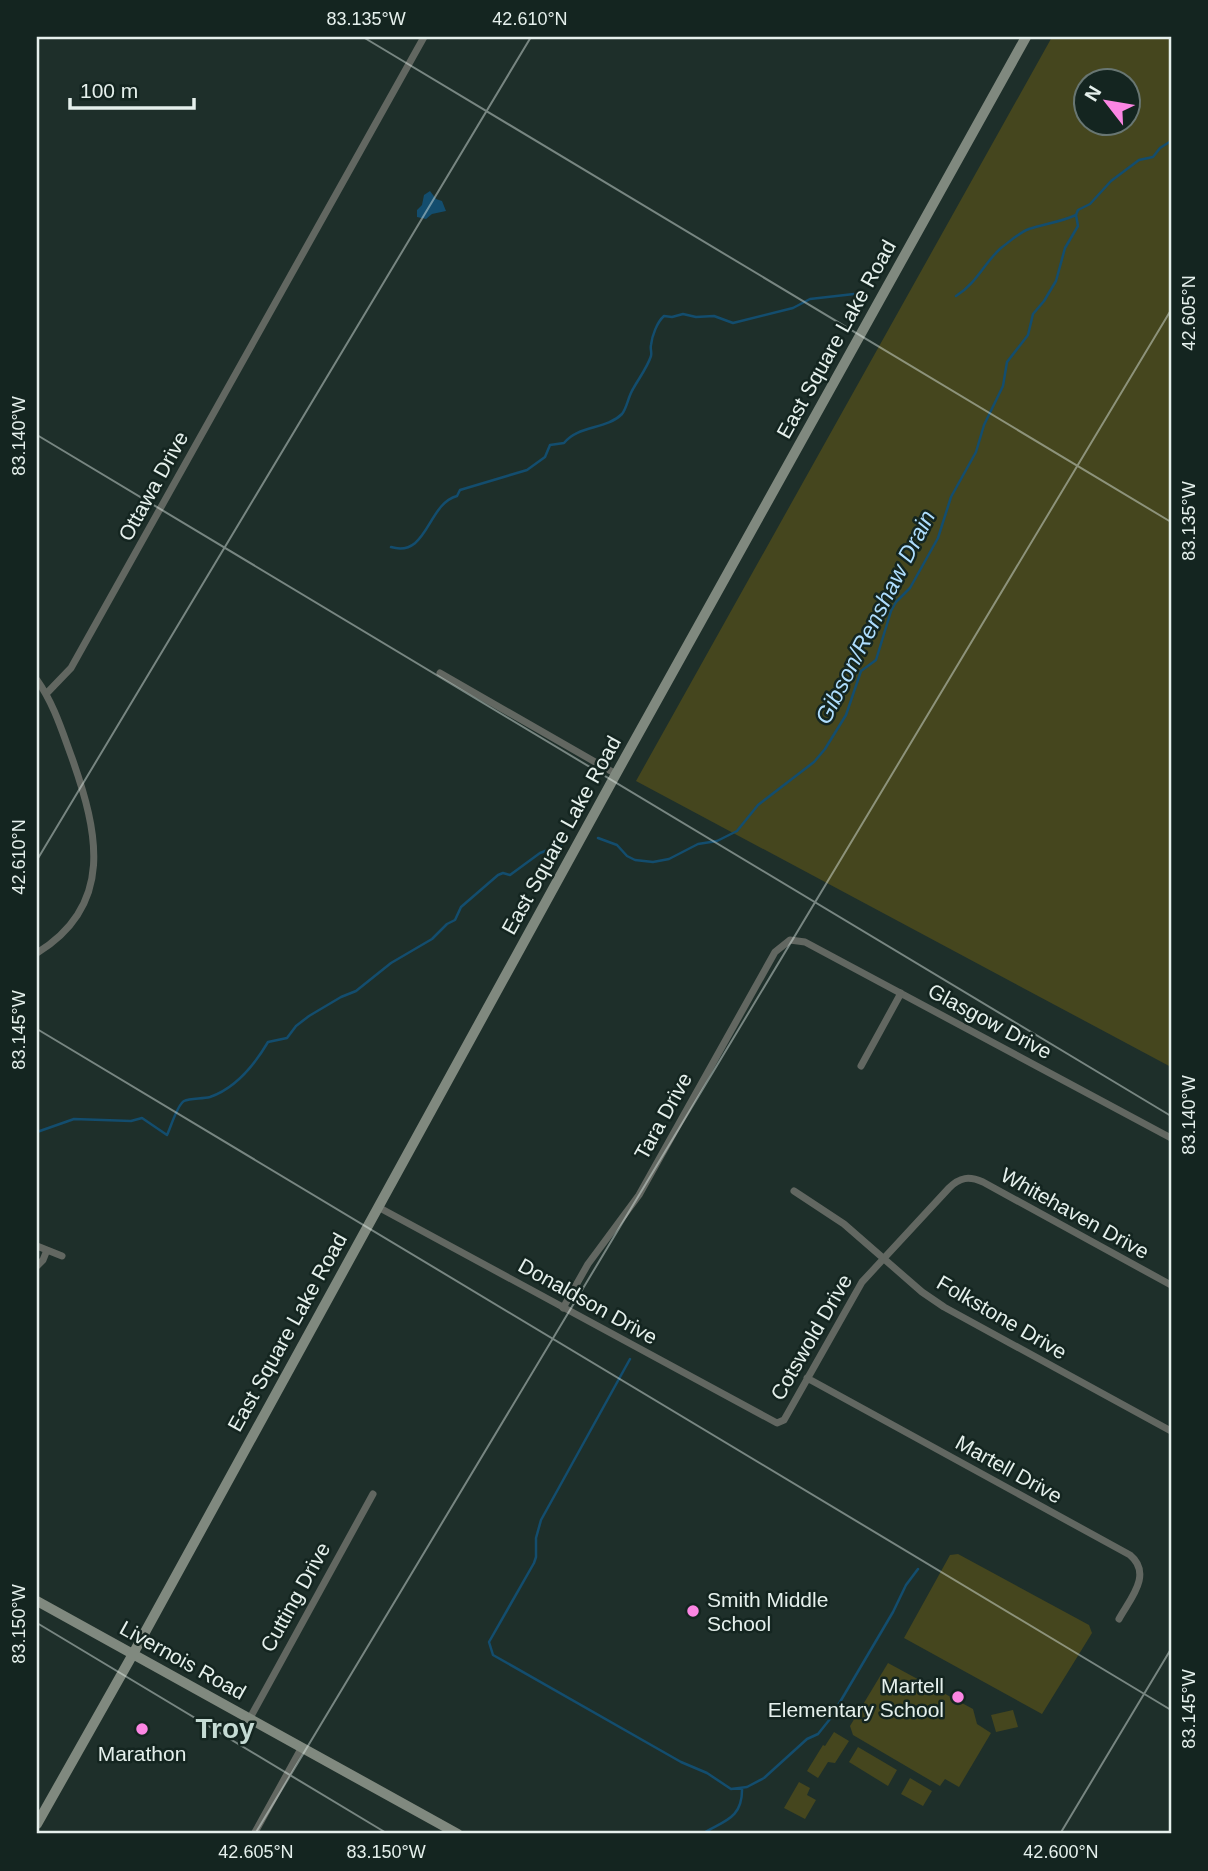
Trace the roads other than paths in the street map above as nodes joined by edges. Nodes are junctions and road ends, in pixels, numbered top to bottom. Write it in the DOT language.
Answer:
graph roads {
  1 [pos="424,37"];
  2 [pos="1026,37"];
  3 [pos="440,673"];
  4 [pos="37,680"];
  5 [pos="46,694"];
  6 [pos="616,774"];
  7 [pos="790,940"];
  8 [pos="37,953"];
  9 [pos="901,993"];
  10 [pos="861,1066"];
  11 [pos="1171,1138"];
  12 [pos="960,1179"];
  13 [pos="793,1191"];
  14 [pos="378,1206"];
  15 [pos="37,1246"];
  16 [pos="47,1250"];
  17 [pos="62,1256"];
  18 [pos="883,1257"];
  19 [pos="37,1266"];
  20 [pos="1171,1285"];
  21 [pos="563,1308"];
  22 [pos="807,1378"];
  23 [pos="781,1422"];
  24 [pos="1171,1431"];
  25 [pos="373,1494"];
  26 [pos="37,1601"];
  27 [pos="1119,1619"];
  28 [pos="133,1654"];
  29 [pos="250,1718"];
  30 [pos="302,1747"];
  31 [pos="37,1824"];
  32 [pos="254,1834"];
  33 [pos="458,1834"];
  1 -- 5 [label="street, Ottawa Drive"];
  2 -- 6 [label="main road, East Square Lake Road"];
  3 -- 6 [label="street"];
  4 -- 5 [label="street"];
  5 -- 8 [label="street"];
  6 -- 14 [label="main road, East Square Lake Road"];
  7 -- 9 [label="street, Glasgow Drive"];
  7 -- 21 [label="street, Tara Drive"];
  9 -- 10 [label="street"];
  9 -- 11 [label="street, Glasgow Drive"];
  12 -- 18 [label="street, Cotswold Drive"];
  12 -- 20 [label="street, Whitehaven Drive"];
  13 -- 18 [label="street, Folkstone Drive"];
  14 -- 21 [label="street, Donaldson Drive"];
  14 -- 28 [label="main road, East Square Lake Road"];
  15 -- 16 [label="street"];
  16 -- 17 [label="street"];
  16 -- 19 [label="street"];
  18 -- 22 [label="street, Cotswold Drive"];
  18 -- 24 [label="street, Folkstone Drive"];
  21 -- 23 [label="street, Donaldson Drive"];
  22 -- 23 [label="street, Cotswold Drive"];
  22 -- 27 [label="street, Martell Drive"];
  25 -- 29 [label="street, Cutting Drive"];
  26 -- 28 [label="main road, Livernois Road"];
  28 -- 29 [label="main road, Livernois Road"];
  28 -- 31 [label="main road, East Square Lake Road"];
  29 -- 30 [label="main road, Livernois Road"];
  30 -- 32 [label="street"];
  30 -- 33 [label="main road, Livernois Road"];
}
